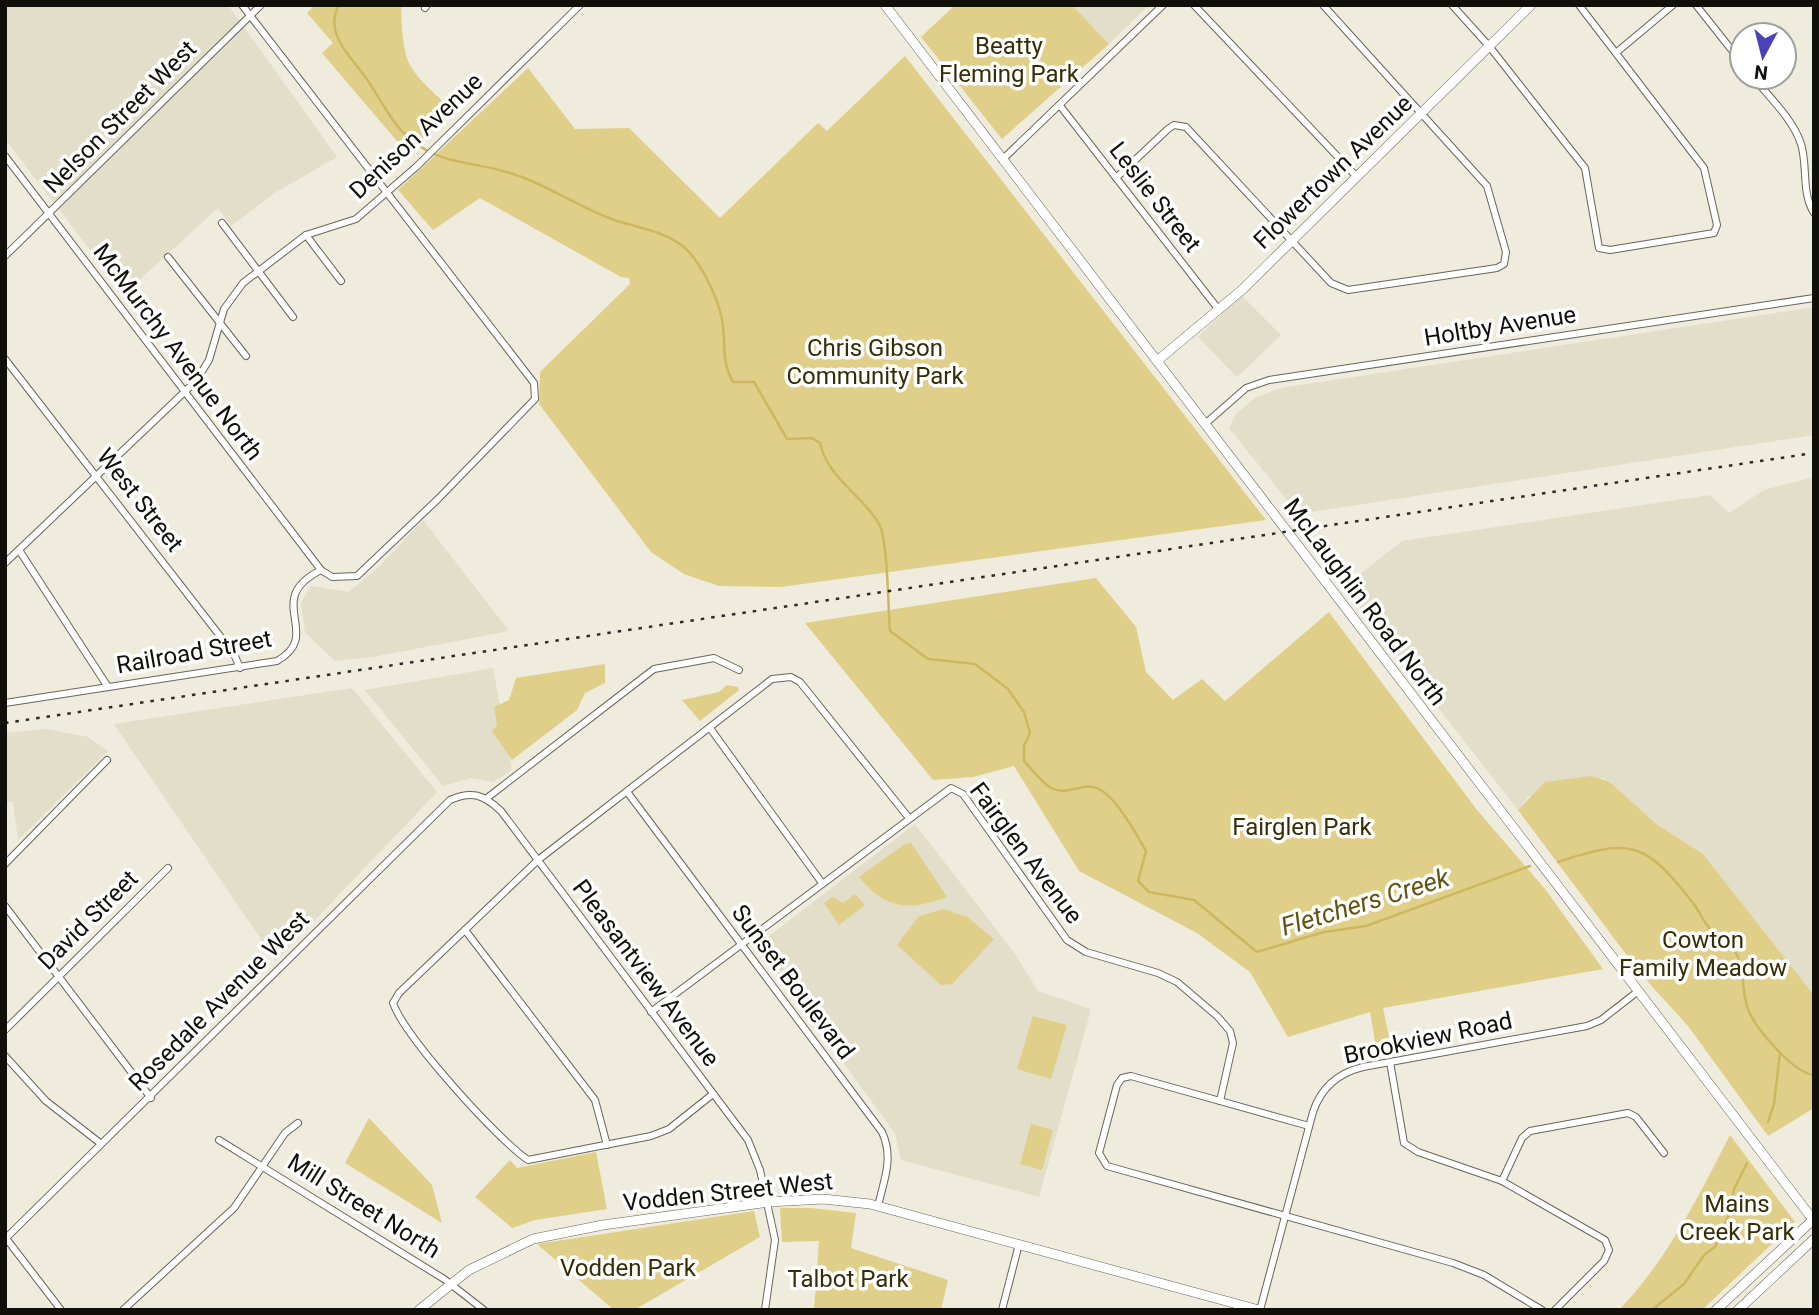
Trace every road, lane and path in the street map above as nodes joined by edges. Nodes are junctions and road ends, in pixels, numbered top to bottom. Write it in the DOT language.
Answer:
graph roads {
  1 [pos="242,5"];
  2 [pos="261,5"];
  3 [pos="580,5"];
  4 [pos="885,5"];
  5 [pos="1163,5"];
  6 [pos="1194,5"];
  7 [pos="1322,5"];
  8 [pos="1452,5"];
  9 [pos="1531,5"];
  10 [pos="1579,5"];
  11 [pos="1673,5"];
  12 [pos="1696,5"];
  13 [pos="250,16"];
  14 [pos="1728,45"];
  15 [pos="1489,46"];
  16 [pos="1617,52"];
  17 [pos="1764,91"];
  18 [pos="1060,107"];
  19 [pos="1422,112"];
  20 [pos="5,156"];
  21 [pos="1002,160"];
  22 [pos="1356,176"];
  23 [pos="1116,178"];
  24 [pos="387,192"];
  25 [pos="1814,213"];
  26 [pos="49,214"];
  27 [pos="222,223"];
  28 [pos="306,235"];
  29 [pos="1290,240"];
  30 [pos="5,256"];
  31 [pos="168,257"];
  32 [pos="257,271"];
  33 [pos="341,281"];
  34 [pos="1814,298"];
  35 [pos="1219,310"];
  36 [pos="293,317"];
  37 [pos="219,321"];
  38 [pos="246,356"];
  39 [pos="5,359"];
  40 [pos="1157,361"];
  41 [pos="184,392"];
  42 [pos="1206,424"];
  43 [pos="97,477"];
  44 [pos="19,550"];
  45 [pos="5,563"];
  46 [pos="321,570"];
  47 [pos="240,668"];
  48 [pos="739,670"];
  49 [pos="108,687"];
  50 [pos="5,704"];
  51 [pos="710,728"];
  52 [pos="107,760"];
  53 [pos="628,793"];
  54 [pos="487,798"];
  55 [pos="909,818"];
  56 [pos="538,860"];
  57 [pos="5,864"];
  58 [pos="168,868"];
  59 [pos="822,883"];
  60 [pos="5,906"];
  61 [pos="464,930"];
  62 [pos="740,944"];
  63 [pos="59,976"];
  64 [pos="1637,992"];
  65 [pos="651,1012"];
  66 [pos="5,1030"];
  67 [pos="5,1056"];
  68 [pos="1390,1062"];
  69 [pos="713,1094"];
  70 [pos="151,1098"];
  71 [pos="1220,1101"];
  72 [pos="298,1123"];
  73 [pos="1309,1126"];
  74 [pos="219,1140"];
  75 [pos="100,1143"];
  76 [pos="607,1145"];
  77 [pos="1664,1153"];
  78 [pos="263,1166"];
  79 [pos="1502,1181"];
  80 [pos="769,1202"];
  81 [pos="878,1206"];
  82 [pos="1285,1216"];
  83 [pos="1813,1220"];
  84 [pos="5,1238"];
  85 [pos="1814,1239"];
  86 [pos="1018,1244"];
  87 [pos="451,1283"];
  88 [pos="61,1310"];
  89 [pos="123,1310"];
  90 [pos="419,1310"];
  91 [pos="484,1310"];
  92 [pos="765,1310"];
  93 [pos="1002,1310"];
  94 [pos="1259,1310"];
  95 [pos="1542,1310"];
  96 [pos="1555,1310"];
  97 [pos="1716,1310"];
  98 [pos="1738,1310"];
  1 -- 13 [label="street"];
  2 -- 13 [label="street, Nelson Street West"];
  3 -- 24 [label="street, Denison Avenue"];
  4 -- 21 [label="main road, McLaughlin Road North"];
  5 -- 18 [label="street"];
  6 -- 22 [label="street"];
  7 -- 19 [label="street"];
  8 -- 15 [label="street"];
  9 -- 15 [label="main road, Flowertown Avenue"];
  10 -- 16 [label="street"];
  11 -- 16 [label="street"];
  12 -- 14 [label="street"];
  13 -- 24 [label="street"];
  13 -- 26 [label="street, Nelson Street West"];
  15 -- 16 [label="street"];
  15 -- 19 [label="main road, Flowertown Avenue"];
  17 -- 25 [label="street"];
  18 -- 21 [label="street"];
  18 -- 23 [label="street, Leslie Street"];
  19 -- 22 [label="main road, Flowertown Avenue"];
  19 -- 29 [label="street"];
  20 -- 26 [label="street, McMurchy Avenue North"];
  21 -- 40 [label="main road, McLaughlin Road North"];
  22 -- 29 [label="main road, Flowertown Avenue"];
  23 -- 29 [label="street"];
  23 -- 35 [label="street, Leslie Street"];
  24 -- 28 [label="street, Denison Avenue"];
  24 -- 46 [label="street"];
  26 -- 30 [label="street, Nelson Street West"];
  26 -- 41 [label="street, McMurchy Avenue North"];
  27 -- 32 [label="street"];
  28 -- 32 [label="street, Denison Avenue"];
  28 -- 33 [label="street"];
  29 -- 35 [label="main road, Flowertown Avenue"];
  31 -- 37 [label="street"];
  32 -- 36 [label="street"];
  32 -- 37 [label="street, Denison Avenue"];
  34 -- 42 [label="street, Holtby Avenue"];
  35 -- 40 [label="main road, Flowertown Avenue"];
  37 -- 38 [label="street"];
  37 -- 41 [label="street, Denison Avenue"];
  39 -- 43 [label="street, West Street"];
  40 -- 42 [label="main road, McLaughlin Road North"];
  41 -- 43 [label="street, Denison Avenue"];
  41 -- 46 [label="street, McMurchy Avenue North"];
  42 -- 64 [label="main road, McLaughlin Road North"];
  43 -- 44 [label="street, Denison Avenue"];
  43 -- 47 [label="street, West Street"];
  44 -- 45 [label="street, Denison Avenue"];
  44 -- 49 [label="street"];
  46 -- 47 [label="street, Railroad Street"];
  47 -- 49 [label="street, Railroad Street"];
  48 -- 54 [label="street"];
  49 -- 50 [label="street, Railroad Street"];
  51 -- 53 [label="street"];
  51 -- 55 [label="street"];
  51 -- 59 [label="street"];
  52 -- 57 [label="street"];
  53 -- 56 [label="street"];
  53 -- 62 [label="street, Sunset Boulevard"];
  54 -- 56 [label="street, Pleasantview Avenue"];
  54 -- 70 [label="street, Rosedale Avenue West"];
  55 -- 59 [label="street"];
  55 -- 71 [label="street, Fairglen Avenue"];
  56 -- 61 [label="street"];
  56 -- 65 [label="street, Pleasantview Avenue"];
  58 -- 63 [label="street, David Street"];
  59 -- 62 [label="street"];
  60 -- 63 [label="street"];
  61 -- 76 [label="street"];
  61 -- 76 [label="street"];
  62 -- 65 [label="street"];
  62 -- 81 [label="street, Sunset Boulevard"];
  63 -- 66 [label="street, David Street"];
  63 -- 70 [label="street"];
  64 -- 68 [label="street, Brookview Road"];
  64 -- 83 [label="main road, McLaughlin Road North"];
  65 -- 69 [label="street, Pleasantview Avenue"];
  67 -- 75 [label="street"];
  68 -- 73 [label="street, Brookview Road"];
  68 -- 79 [label="street"];
  69 -- 76 [label="street"];
  69 -- 80 [label="street, Pleasantview Avenue"];
  70 -- 75 [label="street, Rosedale Avenue West"];
  71 -- 73 [label="street"];
  71 -- 82 [label="street"];
  72 -- 78 [label="street"];
  73 -- 82 [label="street, Brookview Road"];
  74 -- 78 [label="street, Mill Street North"];
  75 -- 84 [label="street, Rosedale Avenue West"];
  77 -- 79 [label="street"];
  78 -- 87 [label="street, Mill Street North"];
  78 -- 89 [label="street"];
  79 -- 96 [label="street"];
  80 -- 81 [label="main road, Vodden Street West"];
  80 -- 87 [label="main road, Vodden Street West"];
  80 -- 92 [label="street, Pleasantview Avenue"];
  81 -- 86 [label="main road, Vodden Street West"];
  82 -- 94 [label="street, Brookview Road"];
  82 -- 95 [label="street"];
  83 -- 97 [label="main road"];
  84 -- 88 [label="street"];
  85 -- 98 [label="main road"];
  86 -- 93 [label="street"];
  86 -- 94 [label="main road, Vodden Street West"];
  87 -- 90 [label="main road, Vodden Street West"];
  87 -- 91 [label="street, Mill Street North"];
}
